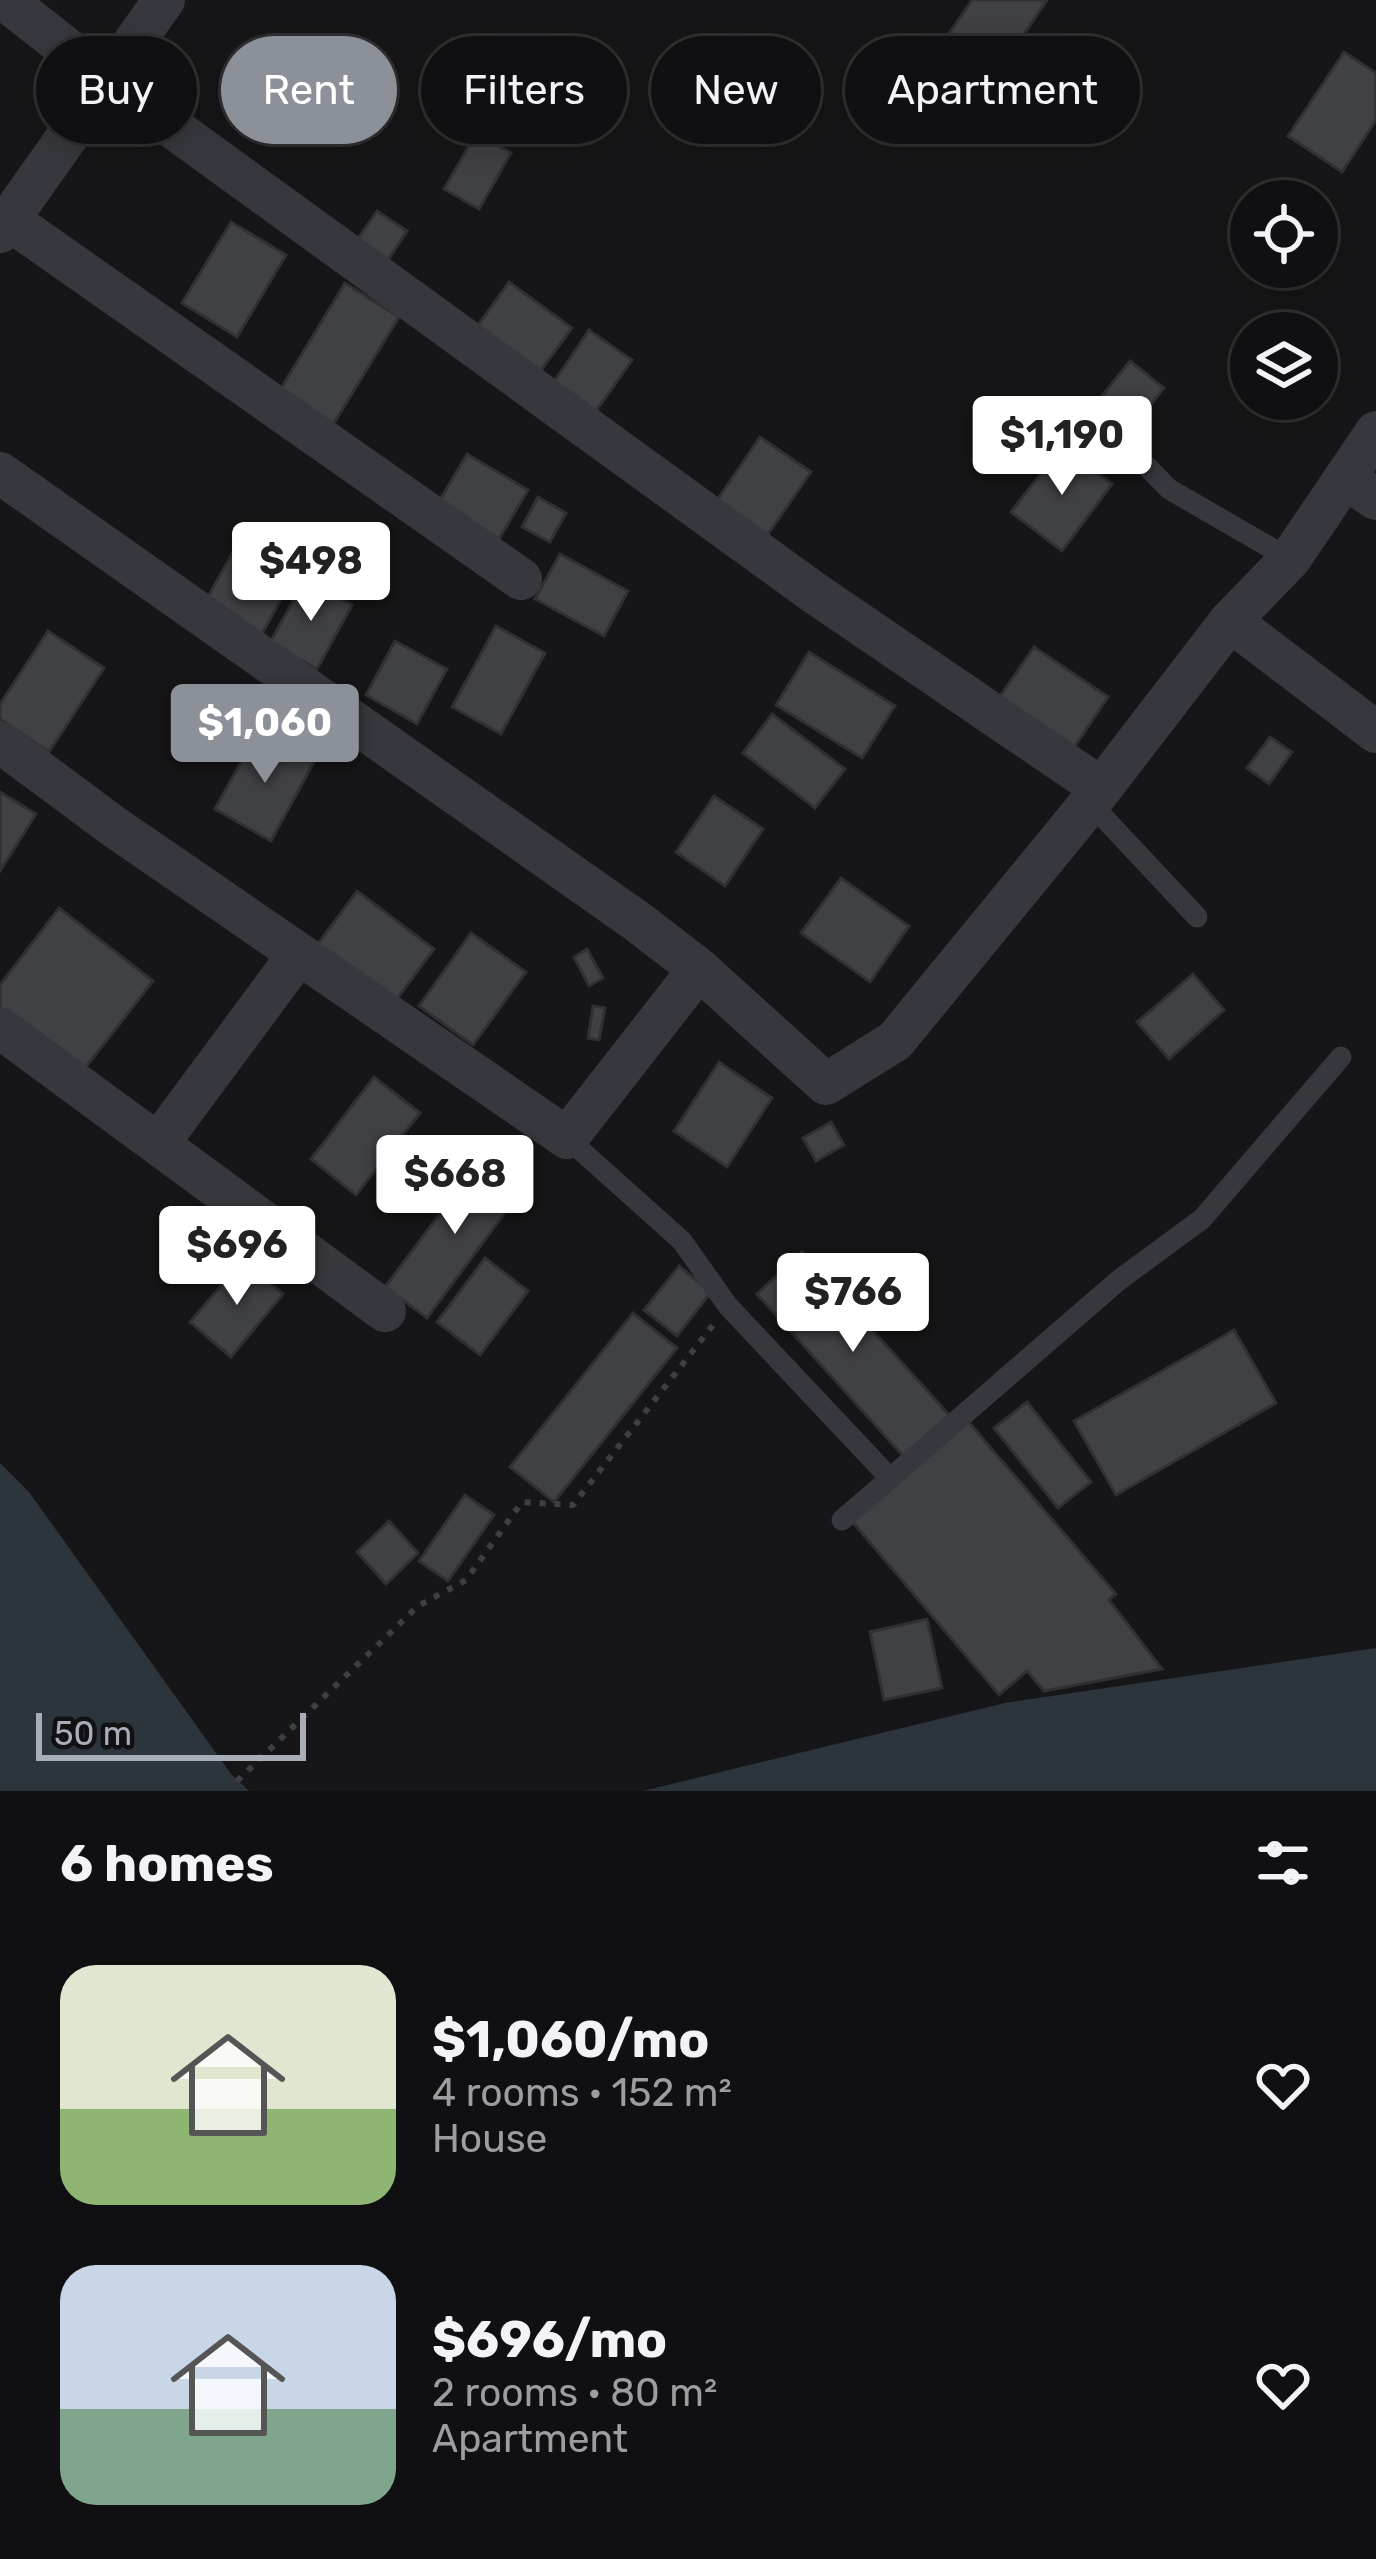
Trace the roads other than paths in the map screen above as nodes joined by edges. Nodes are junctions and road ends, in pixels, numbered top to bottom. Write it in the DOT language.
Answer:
graph roads {
  1 [pos="5,0"];
  2 [pos="164,0"];
  3 [pos="51,36"];
  4 [pos="138,36"];
  5 [pos="62,144"];
  6 [pos="195,144"];
  7 [pos="4,226"];
  8 [pos="1376,432"];
  9 [pos="1126,445"];
  10 [pos="0,473"];
  11 [pos="1360,489"];
  12 [pos="1290,559"];
  13 [pos="521,580"];
  14 [pos="1230,621"];
  15 [pos="1376,732"];
  16 [pos="0,742"];
  17 [pos="1095,795"];
  18 [pos="1197,917"];
  19 [pos="298,956"];
  20 [pos="699,969"];
  21 [pos="0,1028"];
  22 [pos="1341,1058"];
  23 [pos="567,1138"];
  24 [pos="158,1144"];
  25 [pos="385,1311"];
  26 [pos="889,1477"];
  27 [pos="842,1520"];
  1 -- 3 [label="street"];
  2 -- 4 [label="street"];
  5 -- 7 [label="street"];
  6 -- 17 [label="street"];
  7 -- 13 [label="street"];
  8 -- 11 [label="street"];
  9 -- 12 [label="lane"];
  10 -- 20 [label="street"];
  11 -- 12 [label="street"];
  12 -- 14 [label="street"];
  14 -- 15 [label="street"];
  14 -- 17 [label="street"];
  16 -- 19 [label="street"];
  17 -- 18 [label="lane"];
  17 -- 20 [label="street"];
  19 -- 23 [label="street"];
  19 -- 24 [label="street"];
  20 -- 23 [label="street"];
  21 -- 24 [label="street"];
  22 -- 26 [label="lane"];
  23 -- 26 [label="lane"];
  24 -- 25 [label="street"];
  26 -- 27 [label="lane"];
}
